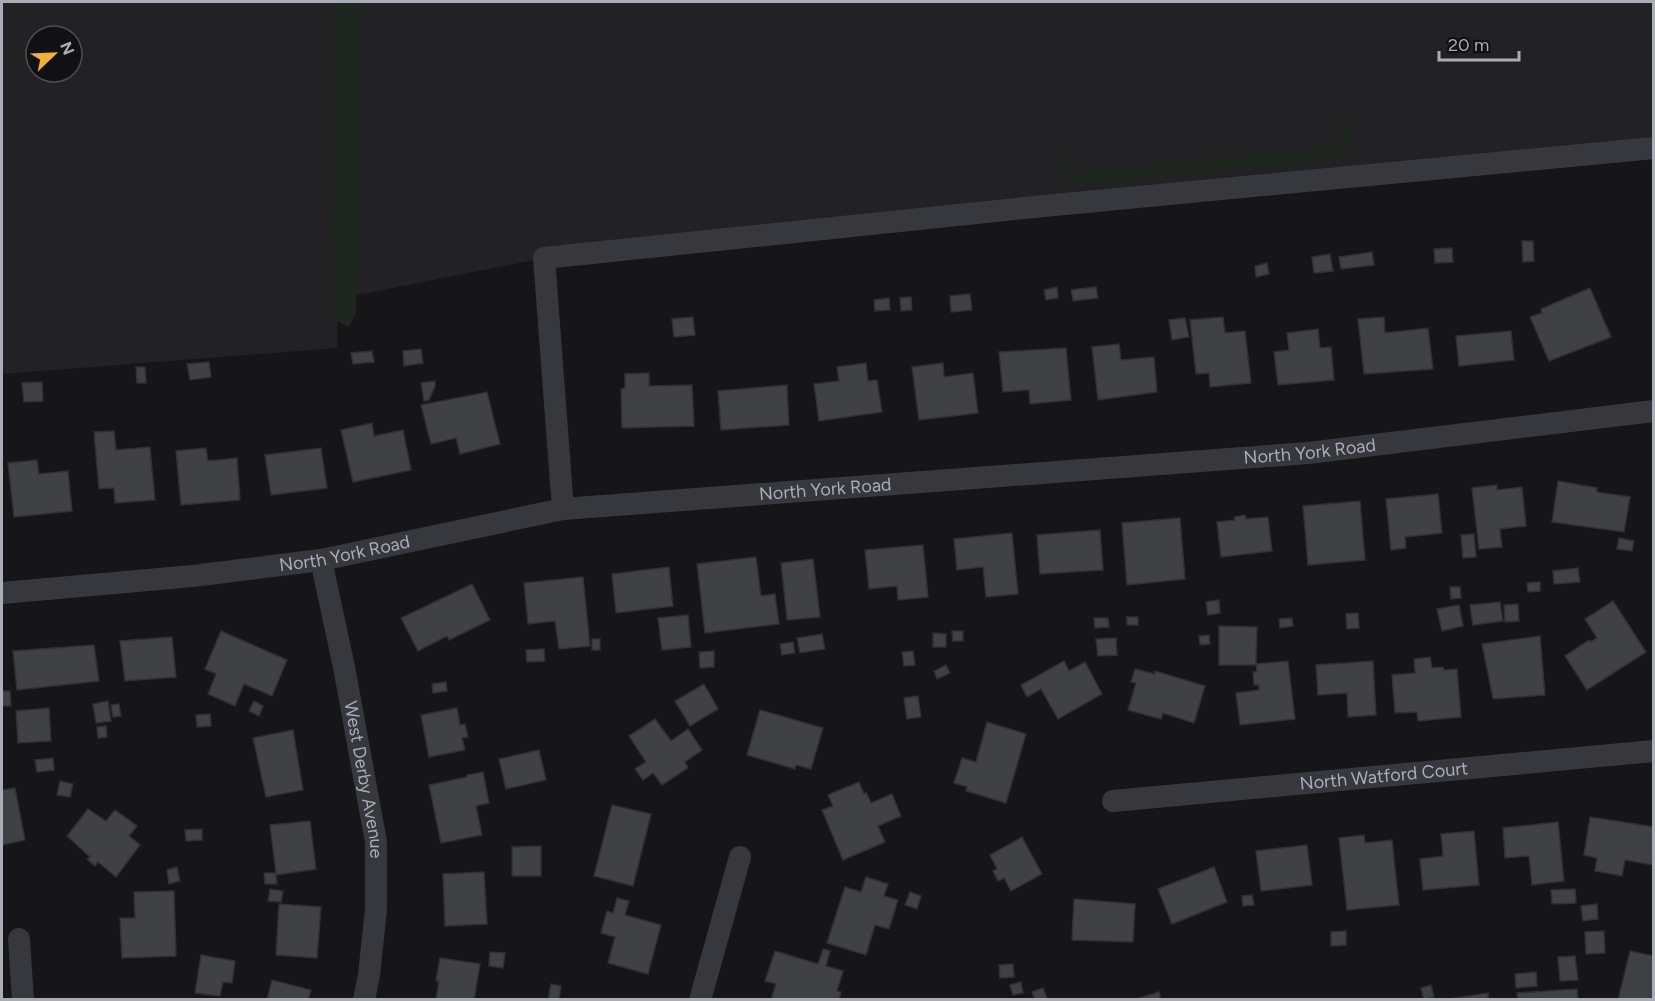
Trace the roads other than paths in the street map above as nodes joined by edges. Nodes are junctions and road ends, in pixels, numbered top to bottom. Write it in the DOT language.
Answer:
graph roads {
  1 [pos="1653,148"];
  2 [pos="1653,411"];
  3 [pos="563,509"];
  4 [pos="321,560"];
  5 [pos="2,593"];
  6 [pos="1653,751"];
  7 [pos="1113,801"];
  8 [pos="740,857"];
  9 [pos="19,939"];
  10 [pos="23,999"];
  11 [pos="364,999"];
  12 [pos="700,999"];
  1 -- 3 [label="street"];
  2 -- 3 [label="street, North York Road"];
  3 -- 4 [label="street, North York Road"];
  4 -- 5 [label="street, North York Road"];
  4 -- 11 [label="street, West Derby Avenue"];
  6 -- 7 [label="street, North Watford Court"];
  8 -- 12 [label="street"];
  9 -- 10 [label="street"];
}
